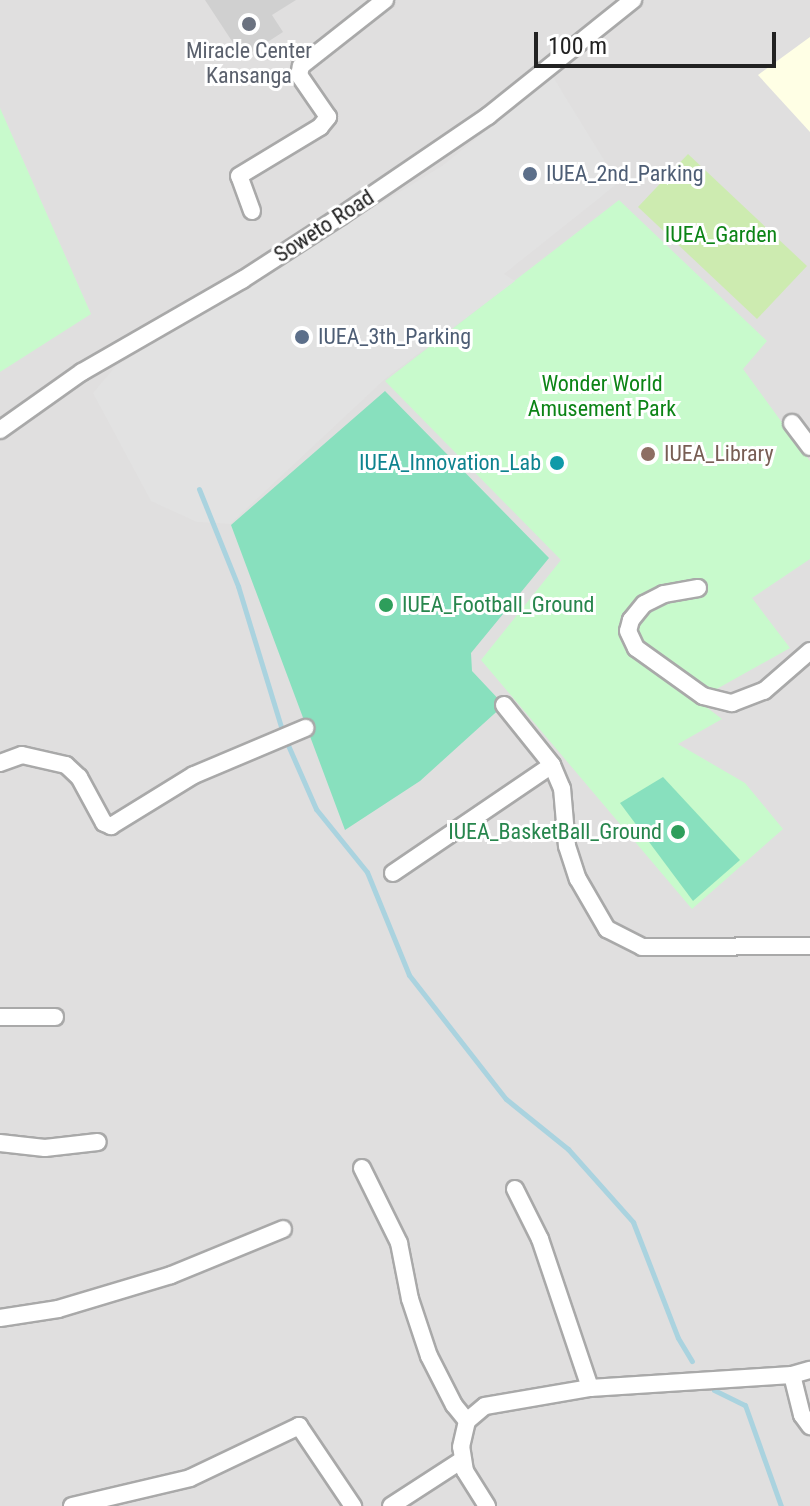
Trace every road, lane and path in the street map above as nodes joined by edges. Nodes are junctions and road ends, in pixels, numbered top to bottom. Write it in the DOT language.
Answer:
graph roads {
  1 [pos="385,0"];
  2 [pos="633,0"];
  3 [pos="252,211"];
  4 [pos="792,423"];
  5 [pos="0,430"];
  6 [pos="810,447"];
  7 [pos="698,588"];
  8 [pos="810,651"];
  9 [pos="504,705"];
  10 [pos="305,728"];
  11 [pos="0,763"];
  12 [pos="552,765"];
  13 [pos="393,873"];
  14 [pos="810,946"];
  15 [pos="0,1017"];
  16 [pos="55,1017"];
  17 [pos="98,1142"];
  18 [pos="0,1143"];
  19 [pos="362,1168"];
  20 [pos="515,1189"];
  21 [pos="283,1229"];
  22 [pos="0,1318"];
  23 [pos="810,1370"];
  24 [pos="792,1375"];
  25 [pos="590,1388"];
  26 [pos="467,1421"];
  27 [pos="810,1426"];
  28 [pos="462,1460"];
  29 [pos="72,1506"];
  30 [pos="353,1506"];
  31 [pos="391,1506"];
  32 [pos="487,1506"];
  1 -- 3 [label="street"];
  2 -- 5 [label="street, Soweto Road"];
  4 -- 6 [label="street"];
  7 -- 8 [label="street"];
  9 -- 12 [label="street"];
  10 -- 11 [label="street"];
  12 -- 13 [label="street"];
  12 -- 14 [label="street"];
  15 -- 16 [label="street"];
  17 -- 18 [label="street"];
  19 -- 26 [label="street"];
  20 -- 25 [label="street"];
  21 -- 22 [label="street"];
  23 -- 24 [label="street"];
  24 -- 25 [label="street"];
  24 -- 27 [label="street"];
  25 -- 26 [label="street"];
  26 -- 28 [label="street"];
  28 -- 31 [label="street"];
  28 -- 32 [label="street"];
  29 -- 30 [label="street"];
}
